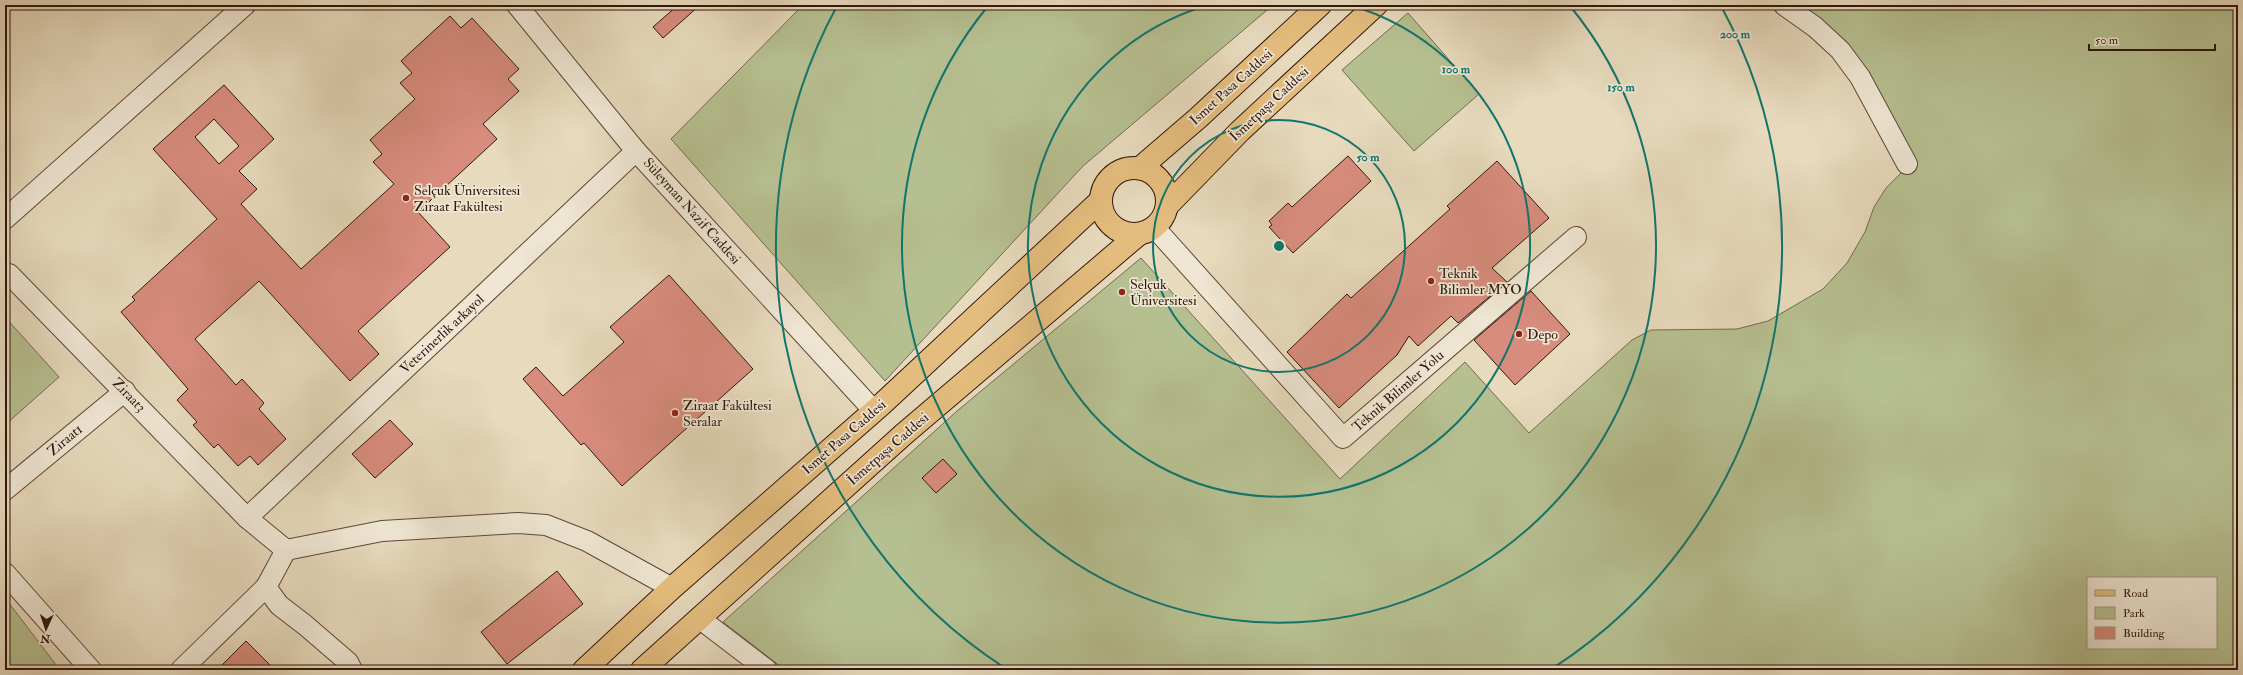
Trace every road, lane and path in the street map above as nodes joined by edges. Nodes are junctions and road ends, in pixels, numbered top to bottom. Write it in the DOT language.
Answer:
graph roads {
  1 [pos="245,5"];
  2 [pos="517,5"];
  3 [pos="1320,5"];
  4 [pos="1376,5"];
  5 [pos="1784,5"];
  6 [pos="636,151"];
  7 [pos="1907,164"];
  8 [pos="1140,168"];
  9 [pos="1100,201"];
  10 [pos="1167,206"];
  11 [pos="5,219"];
  12 [pos="1147,231"];
  13 [pos="1576,237"];
  14 [pos="7,276"];
  15 [pos="125,390"];
  16 [pos="874,411"];
  17 [pos="5,490"];
  18 [pos="247,518"];
  19 [pos="286,550"];
  20 [pos="5,573"];
  21 [pos="266,587"];
  22 [pos="672,588"];
  23 [pos="699,618"];
  24 [pos="91,670"];
  25 [pos="181,670"];
  26 [pos="352,670"];
  27 [pos="584,670"];
  28 [pos="642,670"];
  29 [pos="767,670"];
  1 -- 11 [label="street"];
  2 -- 6 [label="street, Süleyman Nazif Caddesi"];
  3 -- 8 [label="main road, Ismet Pasa Caddesi"];
  4 -- 10 [label="main road, İsmetpaşa Caddesi"];
  5 -- 7 [label="street"];
  6 -- 16 [label="street, Süleyman Nazif Caddesi"];
  6 -- 18 [label="street, Veterinerlik arkayol"];
  8 -- 9 [label="main road"];
  8 -- 10 [label="main road"];
  9 -- 12 [label="main road"];
  9 -- 16 [label="main road, Ismet Pasa Caddesi"];
  10 -- 12 [label="main road"];
  12 -- 13 [label="street, Teknik Bilimler Yolu"];
  12 -- 23 [label="main road, İsmetpaşa Caddesi"];
  14 -- 15 [label="street, Ziraat3"];
  15 -- 17 [label="street, Ziraat1"];
  15 -- 18 [label="street, Ziraat3"];
  16 -- 22 [label="main road, Ismet Pasa Caddesi"];
  18 -- 19 [label="street, Ziraat3"];
  19 -- 21 [label="street"];
  19 -- 22 [label="street"];
  20 -- 24 [label="street"];
  21 -- 25 [label="street"];
  21 -- 26 [label="street"];
  22 -- 27 [label="main road, Ismet Pasa Caddesi"];
  23 -- 28 [label="main road, İsmetpaşa Caddesi"];
  23 -- 29 [label="street"];
}
